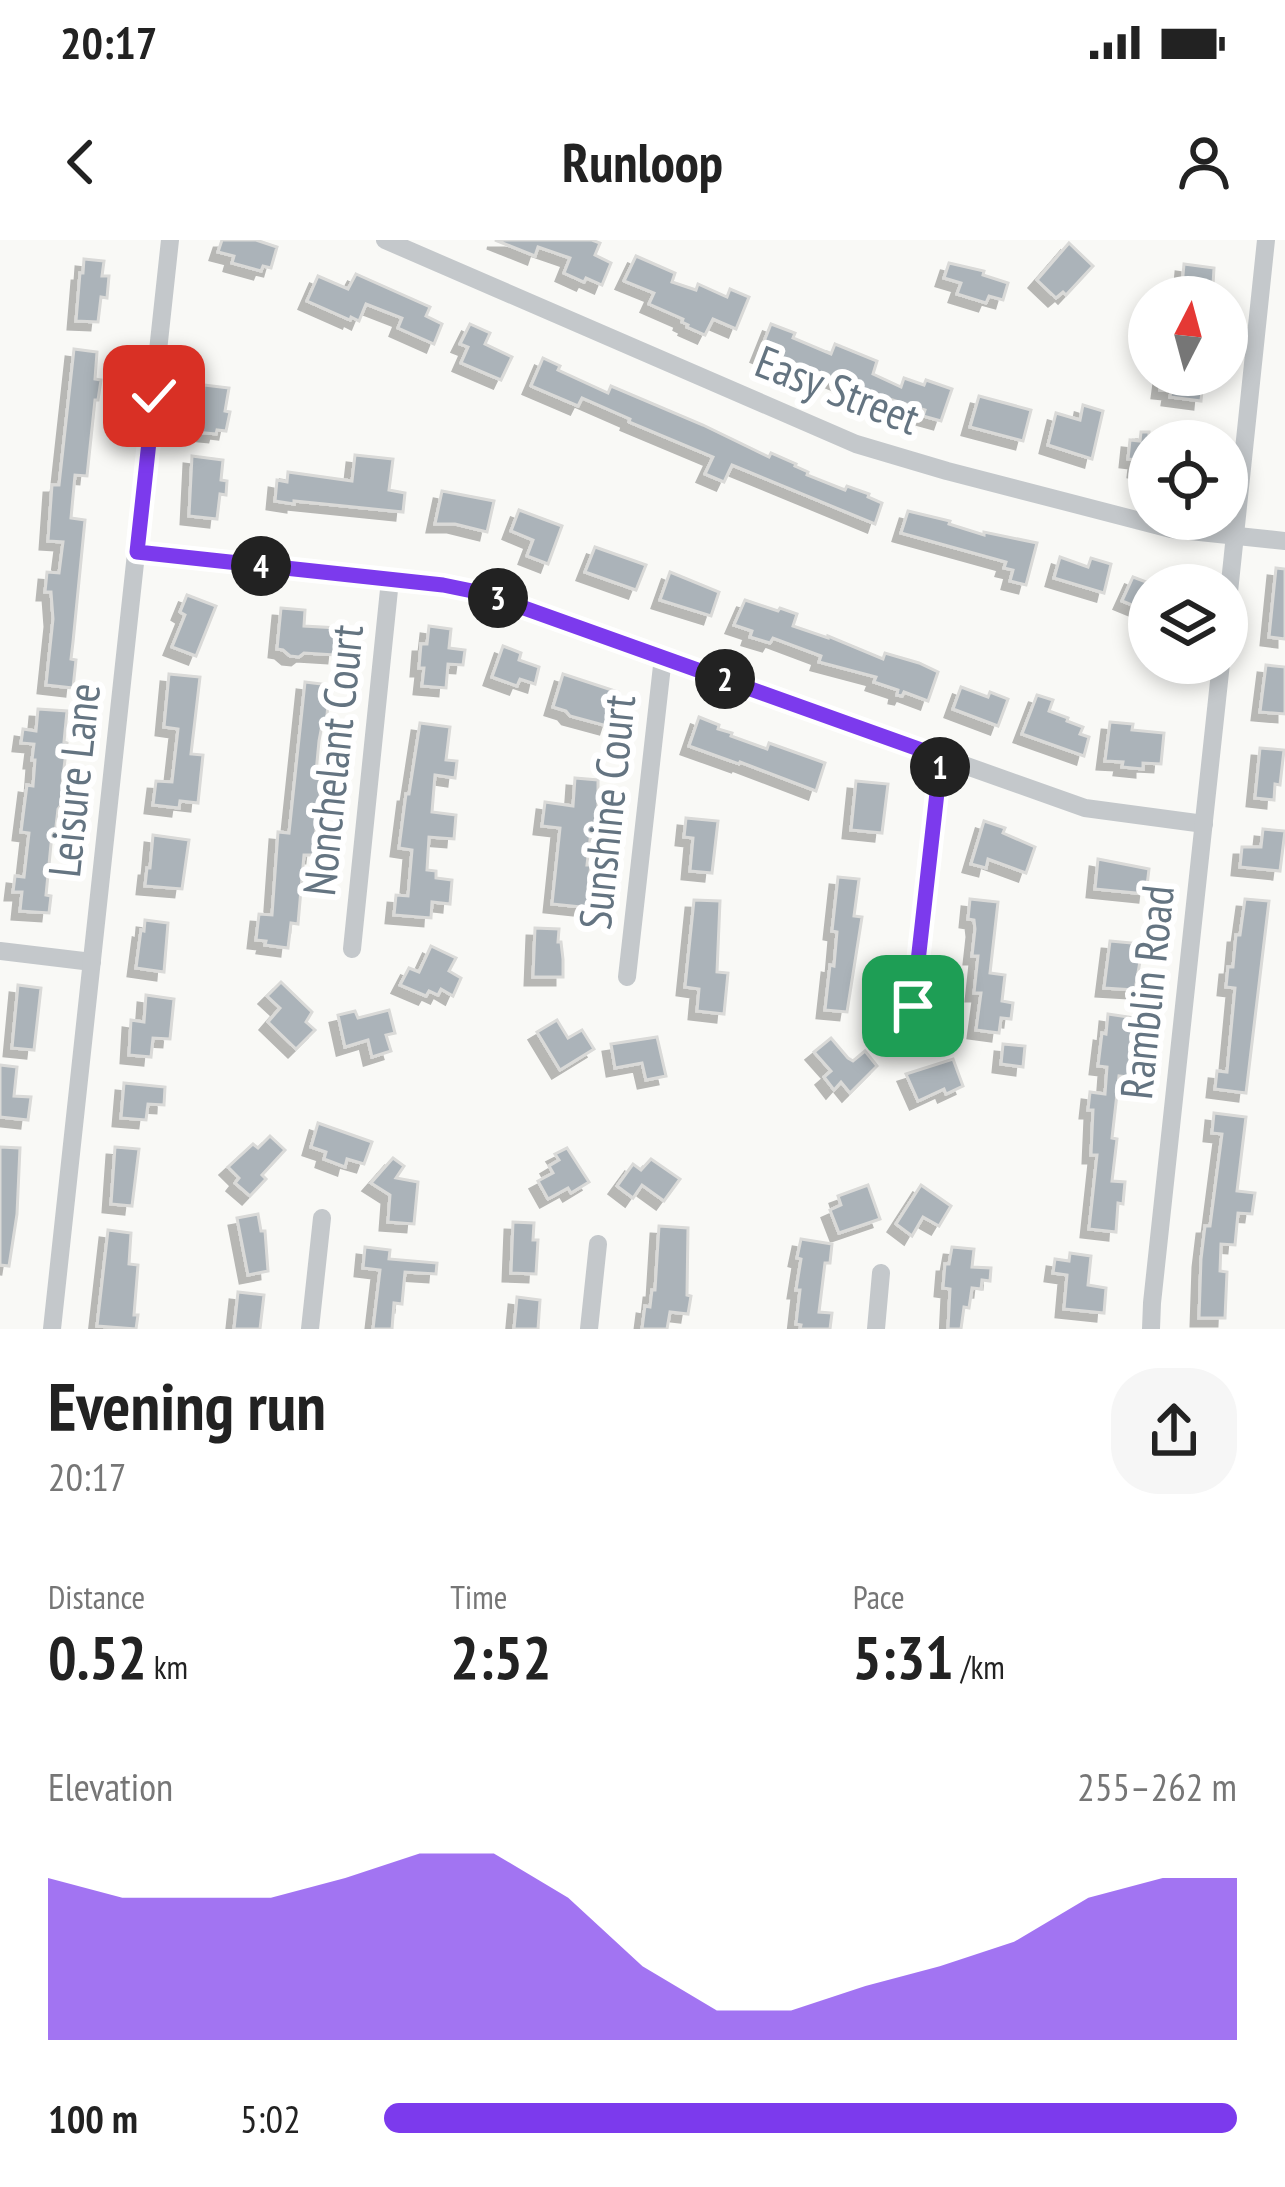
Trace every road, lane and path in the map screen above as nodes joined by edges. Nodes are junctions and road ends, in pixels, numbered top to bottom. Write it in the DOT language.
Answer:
graph roads {
  1 [pos="170,240"];
  2 [pos="385,240"];
  3 [pos="1266,240"];
  4 [pos="1247,420"];
  5 [pos="1128,518"];
  6 [pos="1248,537"];
  7 [pos="1285,541"];
  8 [pos="137,552"];
  9 [pos="390,580"];
  10 [pos="663,657"];
  11 [pos="1219,684"];
  12 [pos="941,757"];
  13 [pos="1204,824"];
  14 [pos="352,949"];
  15 [pos="0,951"];
  16 [pos="92,962"];
  17 [pos="627,977"];
  18 [pos="913,1006"];
  19 [pos="322,1218"];
  20 [pos="598,1244"];
  21 [pos="881,1274"];
  22 [pos="52,1329"];
  23 [pos="310,1329"];
  24 [pos="589,1329"];
  25 [pos="876,1329"];
  26 [pos="1151,1329"];
  1 -- 8 [label="street, Leisure Lane"];
  2 -- 5 [label="street, Easy Street"];
  3 -- 4 [label="street"];
  6 -- 7 [label="street, Easy Street"];
  8 -- 9 [label="street"];
  8 -- 16 [label="street, Leisure Lane"];
  9 -- 10 [label="street"];
  9 -- 14 [label="street, Nonchelant Court"];
  10 -- 12 [label="street"];
  10 -- 17 [label="street, Sunshine Court"];
  11 -- 13 [label="street, Ramblin Road"];
  12 -- 13 [label="street"];
  12 -- 18 [label="street"];
  13 -- 26 [label="street, Ramblin Road"];
  15 -- 16 [label="street"];
  16 -- 22 [label="street, Leisure Lane"];
  19 -- 23 [label="street"];
  20 -- 24 [label="street"];
  21 -- 25 [label="street"];
}
